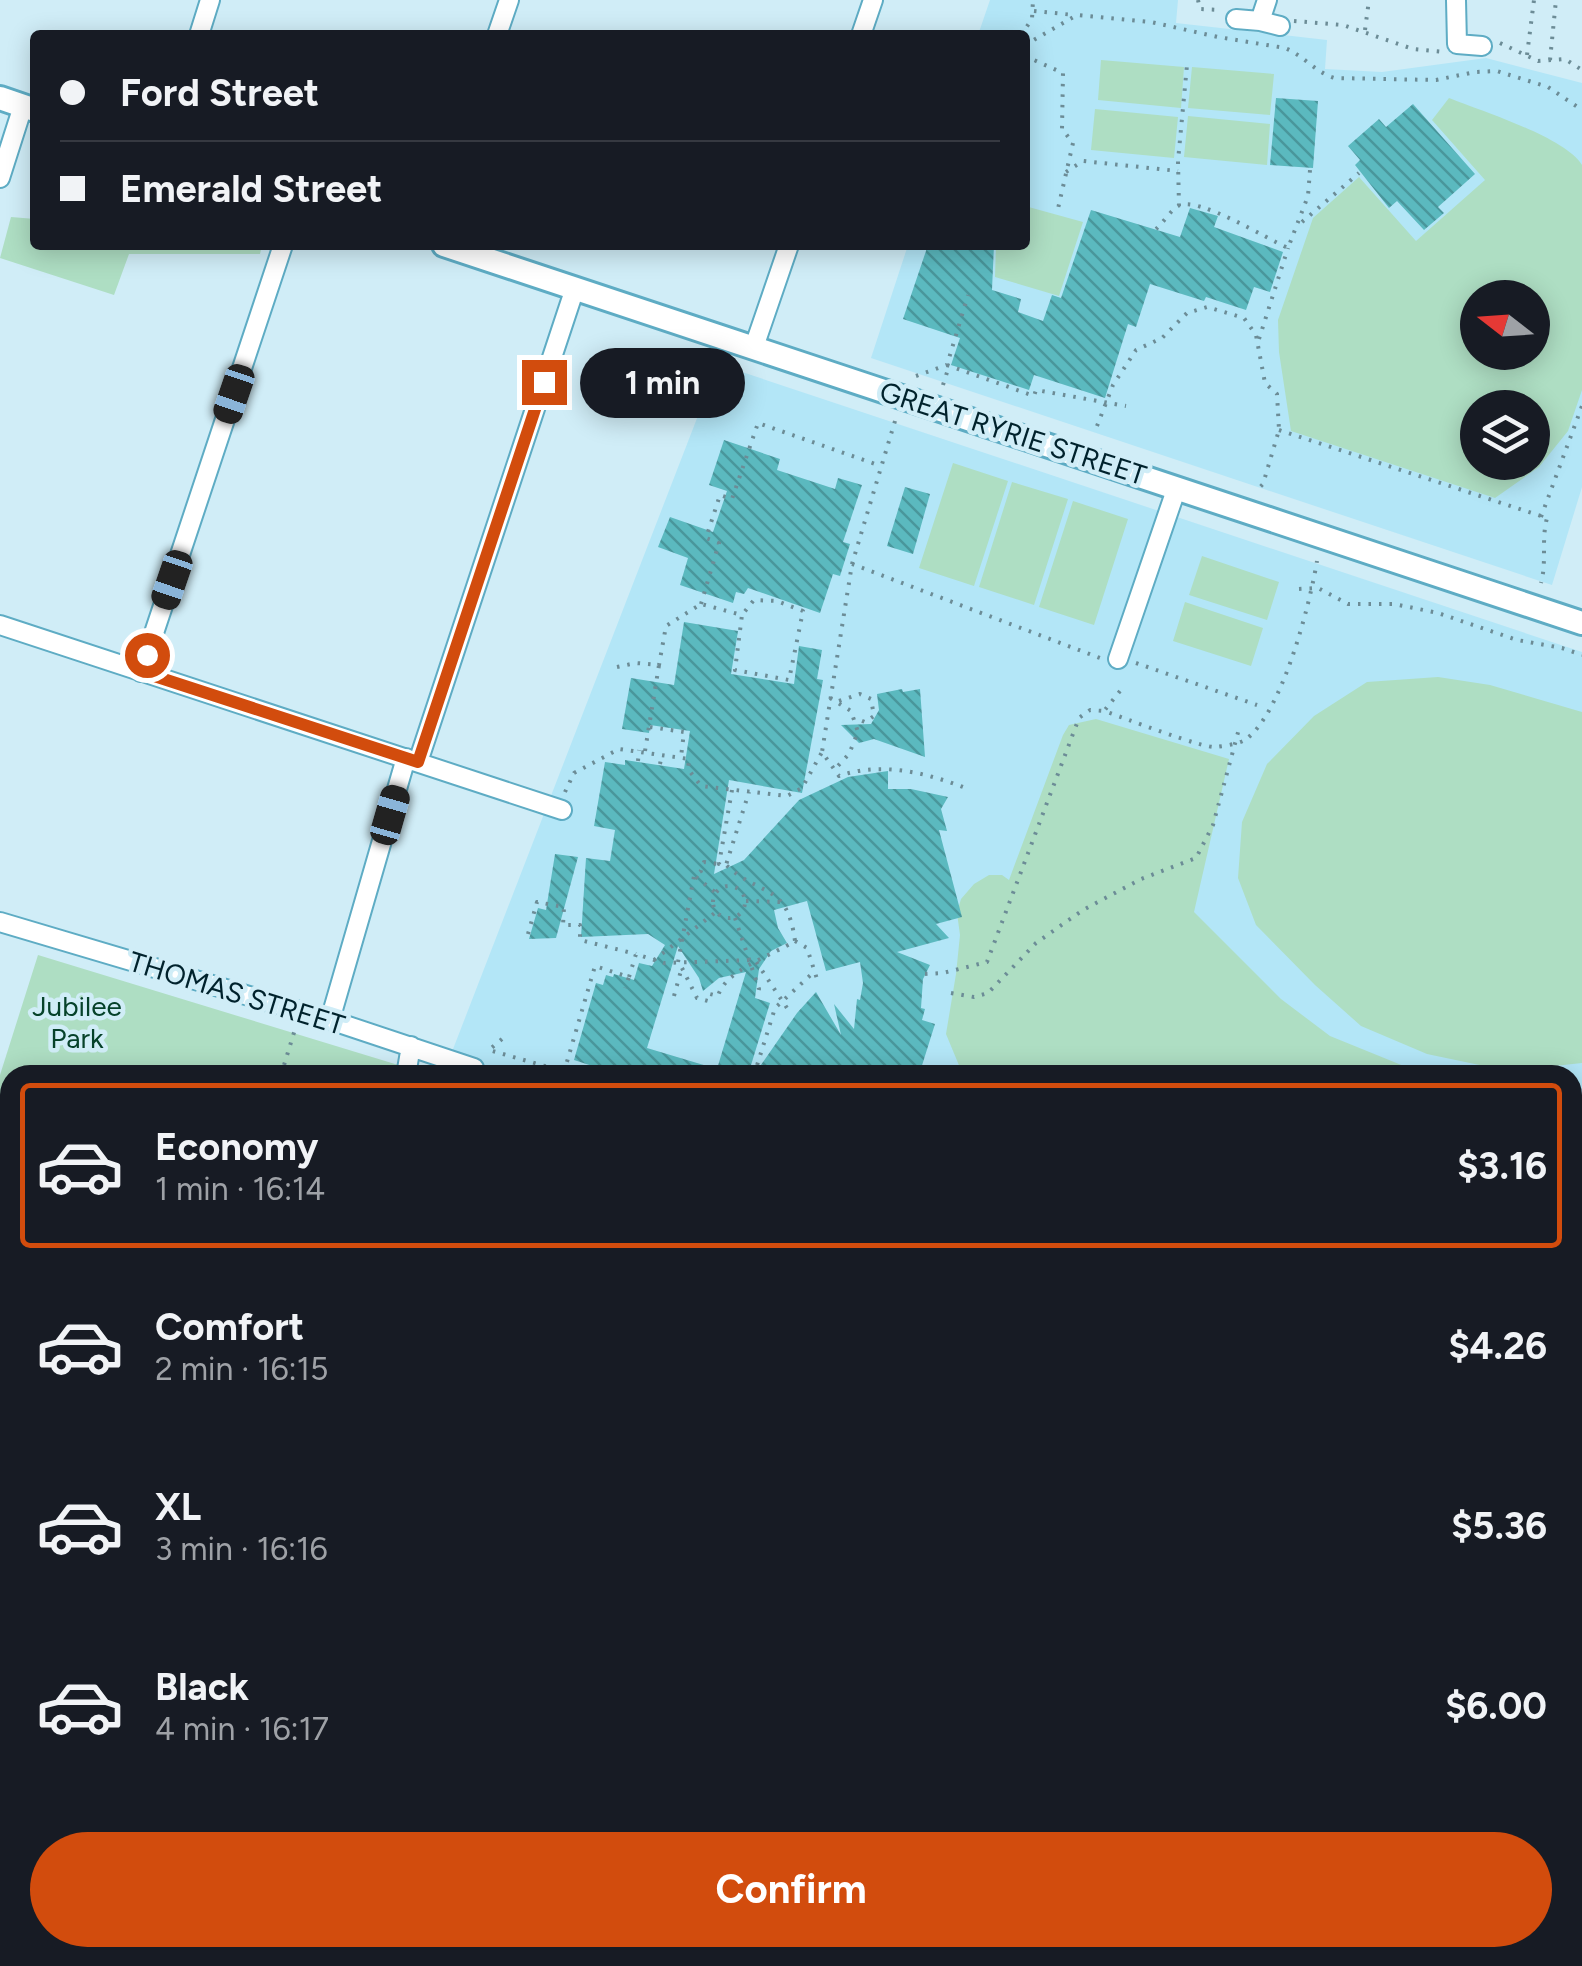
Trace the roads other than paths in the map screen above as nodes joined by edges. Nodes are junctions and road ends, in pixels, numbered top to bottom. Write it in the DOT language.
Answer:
graph roads {
  1 [pos="210,0"];
  2 [pos="509,0"];
  3 [pos="873,0"];
  4 [pos="1267,0"];
  5 [pos="1456,0"];
  6 [pos="1236,20"];
  7 [pos="1260,21"];
  8 [pos="1280,26"];
  9 [pos="201,30"];
  10 [pos="499,30"];
  11 [pos="863,30"];
  12 [pos="1482,46"];
  13 [pos="0,98"];
  14 [pos="29,108"];
  15 [pos="0,178"];
  16 [pos="281,250"];
  17 [pos="459,250"];
  18 [pos="787,250"];
  19 [pos="574,288"];
  20 [pos="754,347"];
  21 [pos="1177,487"];
  22 [pos="1582,623"];
  23 [pos="0,625"];
  24 [pos="1118,659"];
  25 [pos="142,672"];
  26 [pos="412,760"];
  27 [pos="559,809"];
  28 [pos="0,922"];
  29 [pos="330,1020"];
  30 [pos="410,1046"];
  31 [pos="407,1065"];
  32 [pos="465,1065"];
  1 -- 9 [label="street"];
  2 -- 10 [label="street"];
  3 -- 11 [label="street"];
  4 -- 7 [label="street"];
  5 -- 12 [label="street"];
  6 -- 7 [label="street"];
  7 -- 8 [label="street"];
  13 -- 14 [label="main road"];
  14 -- 15 [label="street"];
  16 -- 25 [label="street"];
  17 -- 19 [label="main road, GREAT RYRIE STREET"];
  18 -- 20 [label="street"];
  19 -- 20 [label="main road, GREAT RYRIE STREET"];
  19 -- 26 [label="street"];
  20 -- 21 [label="main road, GREAT RYRIE STREET"];
  21 -- 22 [label="main road, GREAT RYRIE STREET"];
  21 -- 24 [label="street"];
  23 -- 25 [label="street"];
  25 -- 26 [label="street"];
  26 -- 27 [label="street"];
  26 -- 29 [label="street"];
  28 -- 29 [label="street, THOMAS STREET"];
  29 -- 30 [label="street, THOMAS STREET"];
  30 -- 31 [label="street"];
  30 -- 32 [label="street, THOMAS STREET"];
}
